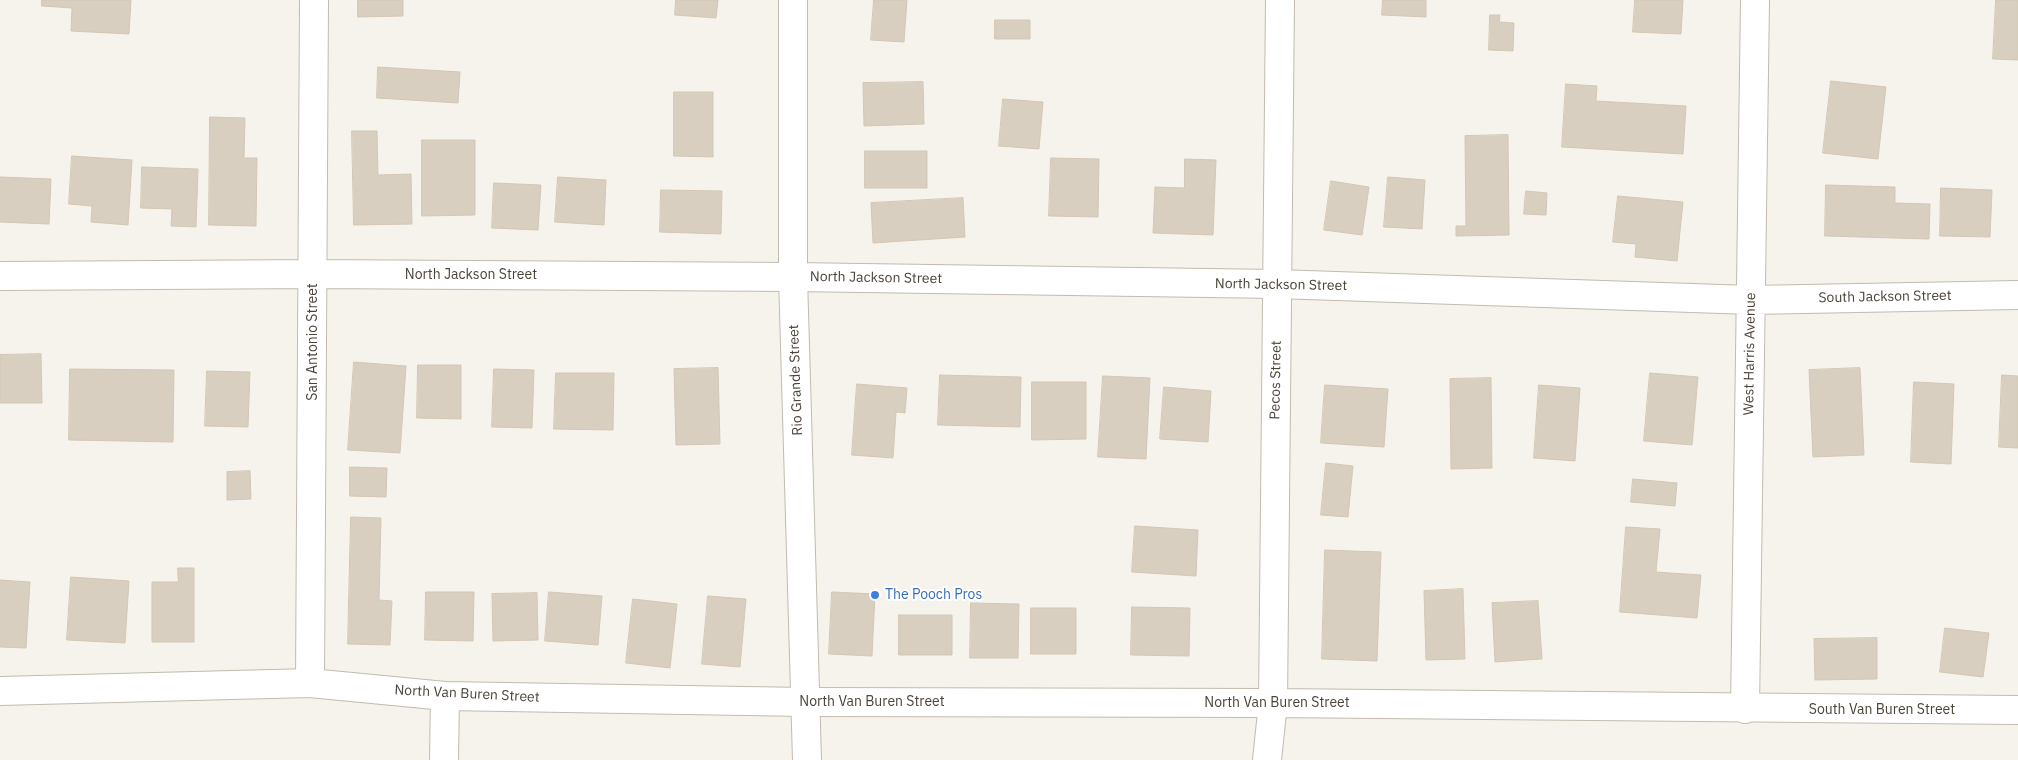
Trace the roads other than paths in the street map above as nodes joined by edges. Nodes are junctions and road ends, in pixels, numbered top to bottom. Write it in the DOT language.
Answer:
graph roads {
  1 [pos="314,0"];
  2 [pos="793,0"];
  3 [pos="1280,0"];
  4 [pos="1755,0"];
  5 [pos="313,274"];
  6 [pos="0,276"];
  7 [pos="794,277"];
  8 [pos="1277,284"];
  9 [pos="2018,295"];
  10 [pos="1751,300"];
  11 [pos="310,684"];
  12 [pos="0,692"];
  13 [pos="446,696"];
  14 [pos="806,702"];
  15 [pos="1273,703"];
  16 [pos="1745,709"];
  17 [pos="2018,710"];
  18 [pos="444,760"];
  19 [pos="807,760"];
  20 [pos="1267,760"];
  1 -- 5 [label="street, San Antonio Street"];
  2 -- 7 [label="street, Rio Grande Street"];
  3 -- 8 [label="street, Pecos Street"];
  4 -- 10 [label="street, West Harris Avenue"];
  5 -- 6 [label="street, North Jackson Street"];
  5 -- 7 [label="street, North Jackson Street"];
  5 -- 11 [label="street, San Antonio Street"];
  7 -- 8 [label="street, North Jackson Street"];
  7 -- 14 [label="street, Rio Grande Street"];
  8 -- 10 [label="street, North Jackson Street"];
  8 -- 15 [label="street, Pecos Street"];
  9 -- 10 [label="street, South Jackson Street"];
  10 -- 16 [label="street, West Harris Avenue"];
  11 -- 12 [label="street, North Van Buren Street"];
  11 -- 13 [label="street, North Van Buren Street"];
  13 -- 14 [label="street, North Van Buren Street"];
  13 -- 18 [label="street"];
  14 -- 15 [label="street, North Van Buren Street"];
  14 -- 19 [label="street, Rio Grande Street"];
  15 -- 16 [label="street, North Van Buren Street"];
  15 -- 20 [label="street, Pecos Street"];
  16 -- 17 [label="street, South Van Buren Street"];
}
